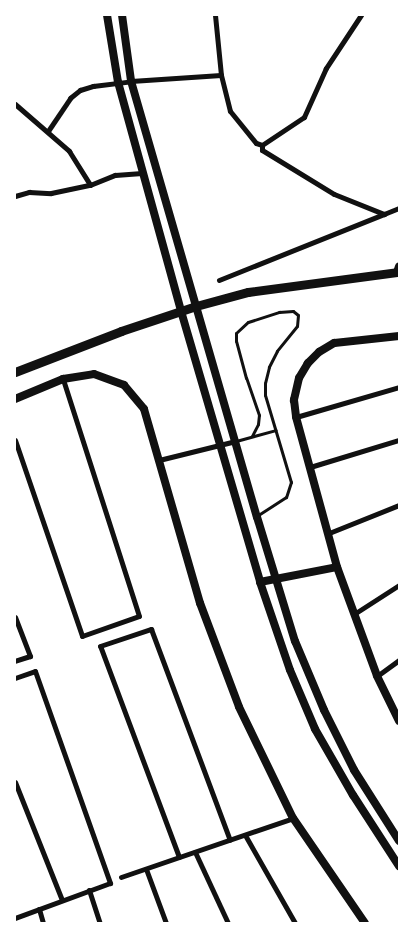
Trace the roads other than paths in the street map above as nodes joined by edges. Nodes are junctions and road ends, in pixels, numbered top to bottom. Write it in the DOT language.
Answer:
graph roads {
  1 [pos="107,15"];
  2 [pos="122,15"];
  3 [pos="215,15"];
  4 [pos="361,15"];
  5 [pos="221,75"];
  6 [pos="131,80"];
  7 [pos="118,82"];
  8 [pos="15,104"];
  9 [pos="48,131"];
  10 [pos="262,145"];
  11 [pos="142,173"];
  12 [pos="90,185"];
  13 [pos="15,196"];
  14 [pos="399,208"];
  15 [pos="384,214"];
  16 [pos="398,270"];
  17 [pos="219,280"];
  18 [pos="196,306"];
  19 [pos="181,311"];
  20 [pos="399,336"];
  21 [pos="15,372"];
  22 [pos="63,379"];
  23 [pos="399,387"];
  24 [pos="15,399"];
  25 [pos="296,417"];
  26 [pos="276,430"];
  27 [pos="252,436"];
  28 [pos="15,440"];
  29 [pos="399,440"];
  30 [pos="236,441"];
  31 [pos="222,444"];
  32 [pos="159,460"];
  33 [pos="310,467"];
  34 [pos="399,505"];
  35 [pos="257,517"];
  36 [pos="329,533"];
  37 [pos="337,567"];
  38 [pos="276,579"];
  39 [pos="260,582"];
  40 [pos="399,585"];
  41 [pos="354,614"];
  42 [pos="15,617"];
  43 [pos="399,660"];
  44 [pos="15,661"];
  45 [pos="377,676"];
  46 [pos="15,678"];
  47 [pos="399,721"];
  48 [pos="15,782"];
  49 [pos="293,818"];
  50 [pos="245,835"];
  51 [pos="230,840"];
  52 [pos="399,841"];
  53 [pos="195,852"];
  54 [pos="179,857"];
  55 [pos="399,866"];
  56 [pos="146,868"];
  57 [pos="121,877"];
  58 [pos="89,890"];
  59 [pos="62,900"];
  60 [pos="39,909"];
  61 [pos="15,918"];
  62 [pos="43,923"];
  63 [pos="100,923"];
  64 [pos="166,923"];
  65 [pos="228,923"];
  66 [pos="295,923"];
  67 [pos="365,923"];
  1 -- 7 [label="street"];
  2 -- 6 [label="street"];
  3 -- 5 [label="street"];
  4 -- 10 [label="street"];
  5 -- 6 [label="street"];
  5 -- 10 [label="street"];
  6 -- 7 [label="street"];
  6 -- 18 [label="street"];
  7 -- 9 [label="street"];
  7 -- 11 [label="street"];
  8 -- 9 [label="street"];
  9 -- 12 [label="street"];
  10 -- 15 [label="street"];
  11 -- 12 [label="street"];
  11 -- 19 [label="street"];
  12 -- 13 [label="street"];
  14 -- 15 [label="street"];
  15 -- 17 [label="street"];
  16 -- 18 [label="main road"];
  18 -- 19 [label="main road"];
  18 -- 30 [label="street"];
  19 -- 21 [label="main road"];
  19 -- 31 [label="street"];
  20 -- 25 [label="street"];
  22 -- 24 [label="street"];
  22 -- 28 [label="street"];
  22 -- 32 [label="street"];
  23 -- 25 [label="street"];
  25 -- 33 [label="street"];
  26 -- 27 [label="lane"];
  26 -- 27 [label="lane"];
  26 -- 35 [label="lane"];
  27 -- 30 [label="lane"];
  29 -- 33 [label="street"];
  30 -- 31 [label="street"];
  30 -- 35 [label="street"];
  31 -- 32 [label="street"];
  31 -- 39 [label="street"];
  32 -- 49 [label="street"];
  33 -- 36 [label="street"];
  34 -- 36 [label="street"];
  35 -- 38 [label="street"];
  36 -- 37 [label="street"];
  37 -- 38 [label="street"];
  37 -- 41 [label="street"];
  38 -- 39 [label="street"];
  38 -- 52 [label="street"];
  39 -- 55 [label="street"];
  40 -- 41 [label="street"];
  41 -- 45 [label="street"];
  42 -- 44 [label="street"];
  43 -- 45 [label="street"];
  45 -- 47 [label="street"];
  46 -- 58 [label="street"];
  48 -- 59 [label="street"];
  49 -- 50 [label="street"];
  49 -- 67 [label="street"];
  50 -- 51 [label="street"];
  50 -- 66 [label="street"];
  51 -- 53 [label="street"];
  51 -- 54 [label="street"];
  53 -- 54 [label="street"];
  53 -- 65 [label="street"];
  54 -- 56 [label="street"];
  56 -- 57 [label="street"];
  56 -- 64 [label="street"];
  58 -- 59 [label="street"];
  58 -- 63 [label="street"];
  59 -- 60 [label="street"];
  60 -- 61 [label="street"];
  60 -- 62 [label="street"];
}
